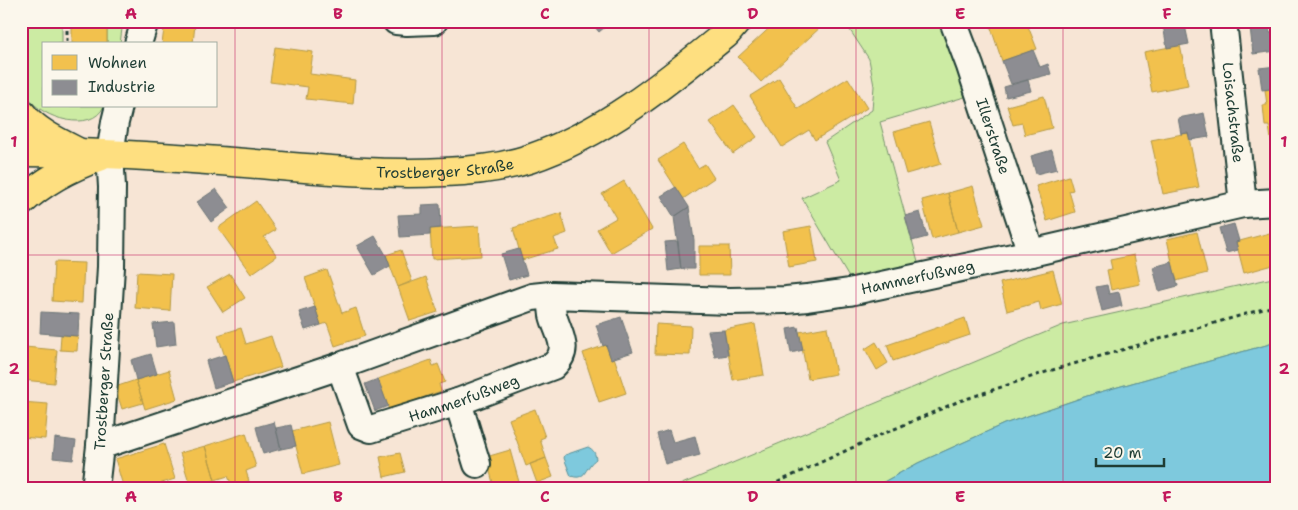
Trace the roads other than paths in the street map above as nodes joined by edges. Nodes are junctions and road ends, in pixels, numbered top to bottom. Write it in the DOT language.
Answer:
graph roads {
  1 [pos="145,21"];
  2 [pos="396,21"];
  3 [pos="434,21"];
  4 [pos="737,21"];
  5 [pos="953,21"];
  6 [pos="1223,21"];
  7 [pos="139,42"];
  8 [pos="118,108"];
  9 [pos="21,113"];
  10 [pos="21,152"];
  11 [pos="77,152"];
  12 [pos="110,154"];
  13 [pos="21,202"];
  14 [pos="1277,202"];
  15 [pos="1243,204"];
  16 [pos="1031,253"];
  17 [pos="551,295"];
  18 [pos="340,366"];
  19 [pos="458,402"];
  20 [pos="100,446"];
  21 [pos="477,464"];
  22 [pos="95,489"];
  1 -- 7 [label="street"];
  2 -- 3 [label="street"];
  4 -- 12 [label="main road, Trostberger Straße"];
  5 -- 16 [label="street, Illerstraße"];
  6 -- 15 [label="street, Loisachstraße"];
  8 -- 12 [label="street"];
  9 -- 11 [label="main road"];
  10 -- 11 [label="main road, Trostberger Straße"];
  11 -- 12 [label="main road, Trostberger Straße"];
  12 -- 13 [label="main road"];
  12 -- 20 [label="street, Trostberger Straße"];
  14 -- 15 [label="street, Hammerfußweg"];
  15 -- 16 [label="street, Hammerfußweg"];
  16 -- 17 [label="street, Hammerfußweg"];
  17 -- 18 [label="street, Hammerfußweg"];
  17 -- 19 [label="street, Hammerfußweg"];
  18 -- 19 [label="street, Hammerfußweg"];
  18 -- 20 [label="street, Hammerfußweg"];
  19 -- 21 [label="street"];
  20 -- 22 [label="street, Trostberger Straße"];
}
